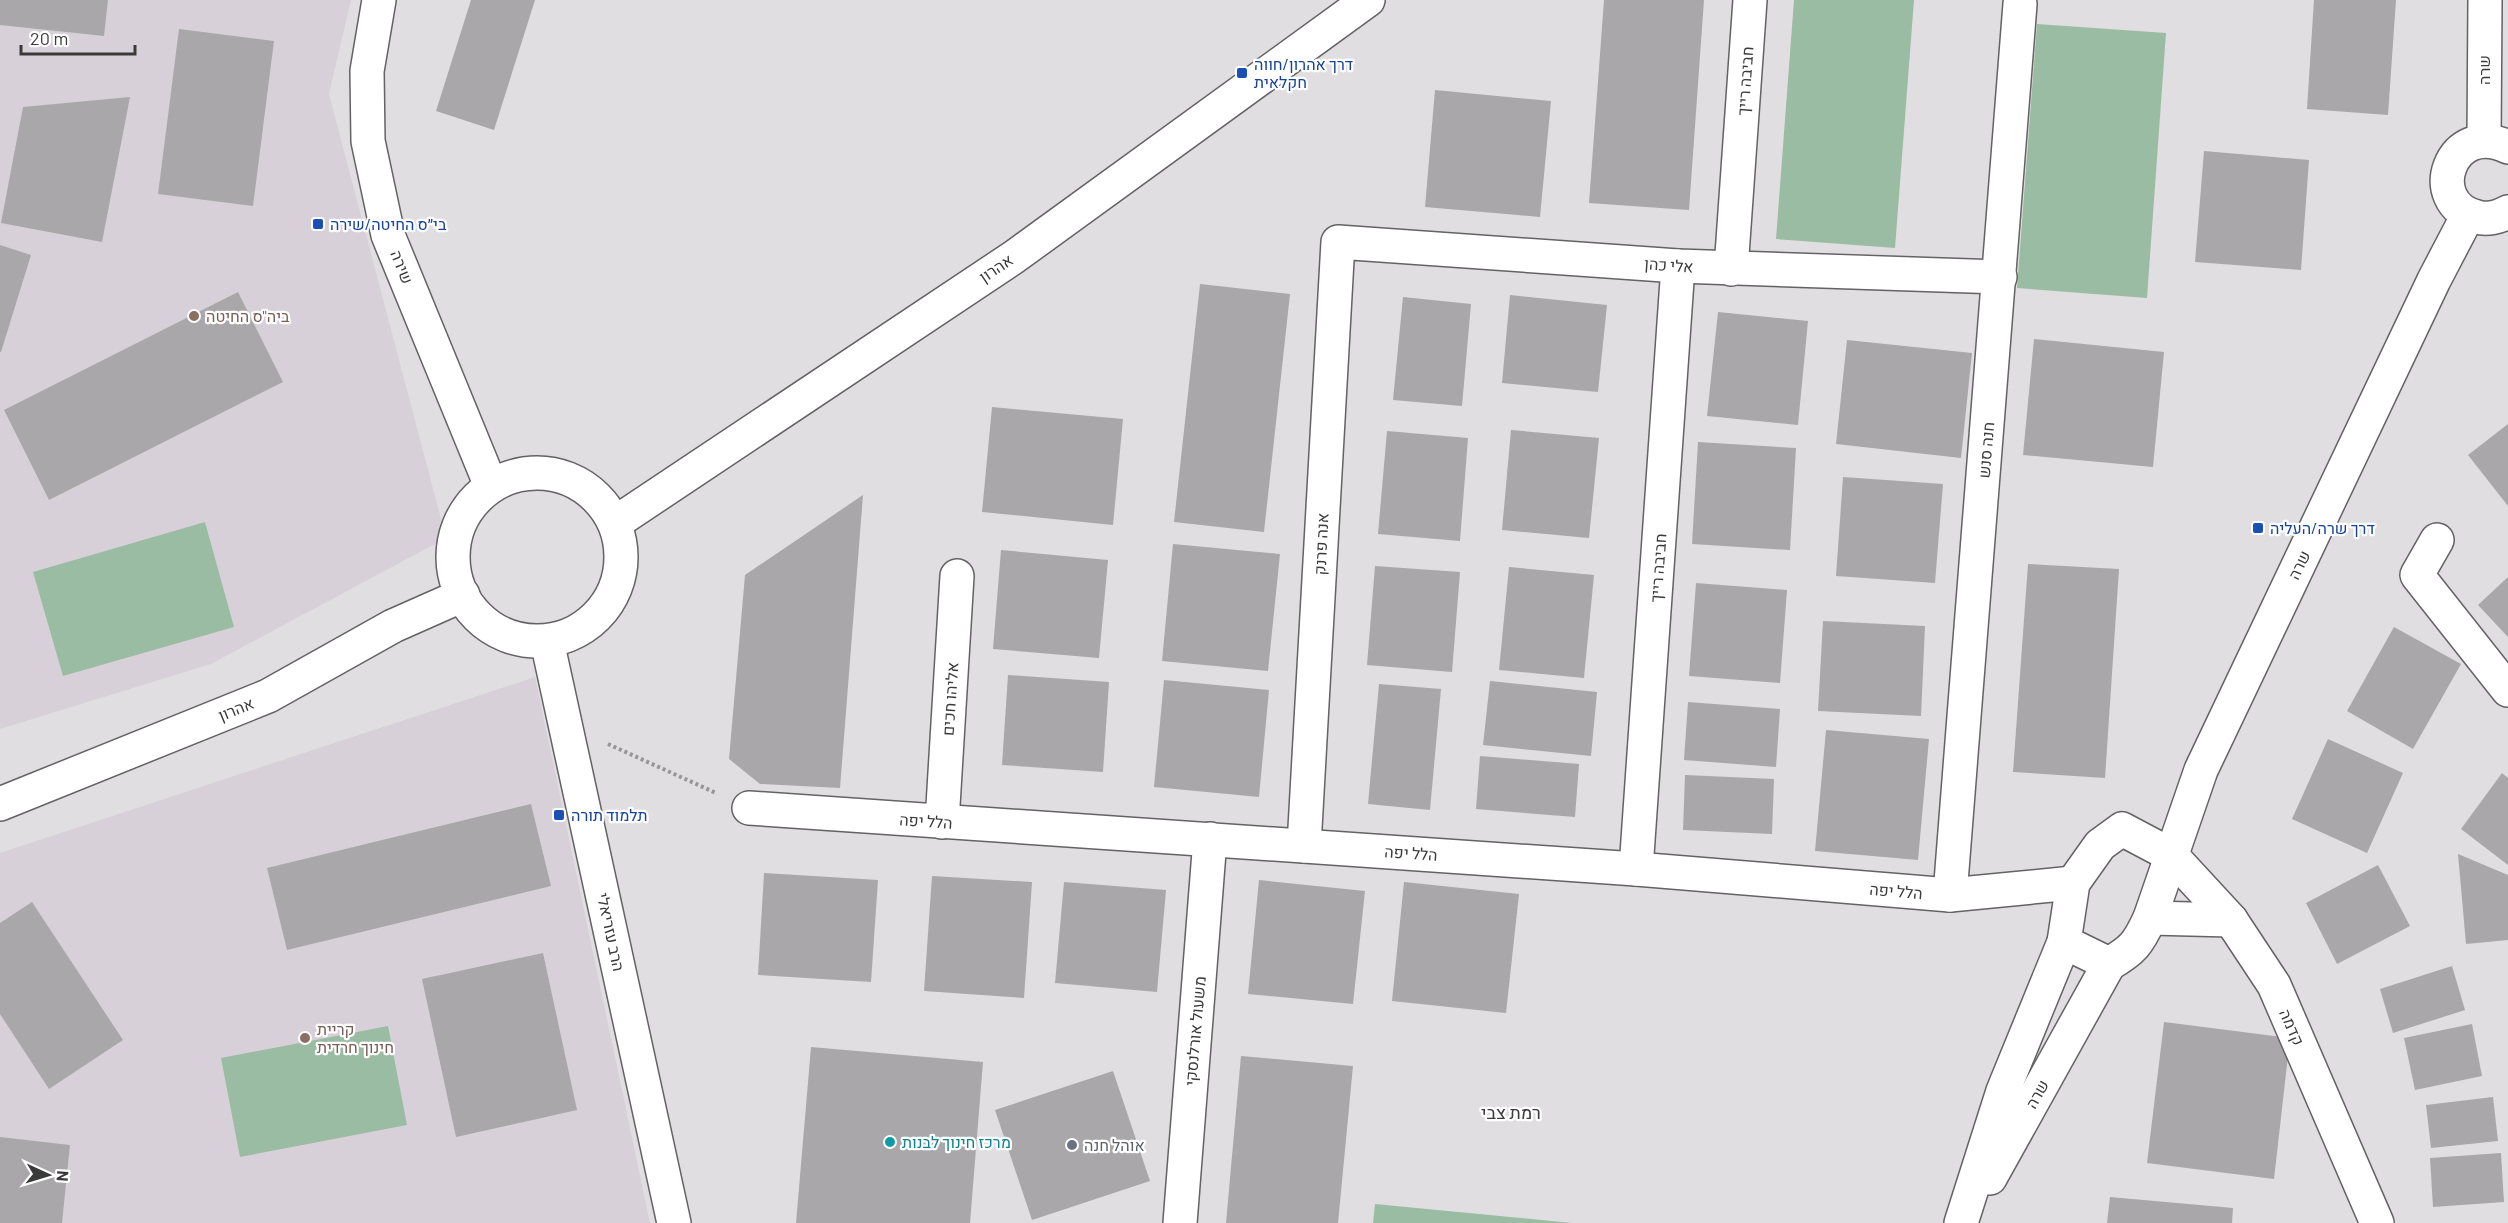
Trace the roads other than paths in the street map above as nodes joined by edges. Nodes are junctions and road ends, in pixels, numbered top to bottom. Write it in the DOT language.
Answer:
graph roads {
  1 [pos="379,0"];
  2 [pos="1368,0"];
  3 [pos="1750,0"];
  4 [pos="2485,0"];
  5 [pos="2020,4"];
  6 [pos="2496,144"];
  7 [pos="2508,212"];
  8 [pos="2468,215"];
  9 [pos="1338,242"];
  10 [pos="1678,266"];
  11 [pos="1731,269"];
  12 [pos="2000,277"];
  13 [pos="491,486"];
  14 [pos="615,523"];
  15 [pos="2437,540"];
  16 [pos="957,576"];
  17 [pos="463,595"];
  18 [pos="548,641"];
  19 [pos="2508,690"];
  20 [pos="0,804"];
  21 [pos="749,808"];
  22 [pos="942,822"];
  23 [pos="1210,839"];
  24 [pos="1304,846"];
  25 [pos="2171,855"];
  26 [pos="1636,869"];
  27 [pos="2073,882"];
  28 [pos="1950,895"];
  29 [pos="2150,918"];
  30 [pos="2231,920"];
  31 [pos="2064,942"];
  32 [pos="2109,964"];
  33 [pos="674,1223"];
  34 [pos="1180,1223"];
  35 [pos="1963,1223"];
  36 [pos="2377,1223"];
  1 -- 13 [label="street, שירה"];
  2 -- 14 [label="street, אהרון"];
  3 -- 11 [label="street, חביבה רייך"];
  4 -- 6 [label="street, שרה"];
  5 -- 12 [label="street, חנה סנש"];
  6 -- 8 [label="street"];
  7 -- 8 [label="street"];
  8 -- 25 [label="street, שרה"];
  9 -- 10 [label="street, אלי כהן"];
  9 -- 24 [label="street, אנה פרנק"];
  10 -- 11 [label="street, אלי כהן"];
  10 -- 26 [label="street, חביבה רייך"];
  11 -- 12 [label="street, אלי כהן"];
  12 -- 28 [label="street, חנה סנש"];
  13 -- 14 [label="street"];
  13 -- 17 [label="street"];
  14 -- 18 [label="street"];
  15 -- 19 [label="street"];
  16 -- 22 [label="street, אליהו חכים"];
  17 -- 18 [label="street"];
  17 -- 20 [label="street, אהרון"];
  18 -- 33 [label="street, הרב עזריאלי"];
  21 -- 22 [label="street, הלל יפה"];
  22 -- 23 [label="street, הלל יפה"];
  23 -- 24 [label="street, הלל יפה"];
  23 -- 34 [label="street, משעול אורלנסקי"];
  24 -- 26 [label="street, הלל יפה"];
  25 -- 27 [label="street, קדמה"];
  25 -- 29 [label="street, שרה"];
  25 -- 30 [label="street, קדמה"];
  26 -- 28 [label="street, הלל יפה"];
  27 -- 28 [label="street, הלל יפה"];
  27 -- 31 [label="street"];
  29 -- 30 [label="street"];
  29 -- 32 [label="street, שרה"];
  30 -- 36 [label="street, קדמה"];
  31 -- 32 [label="street"];
  31 -- 35 [label="street"];
  32 -- 35 [label="street, שרה"];
}
